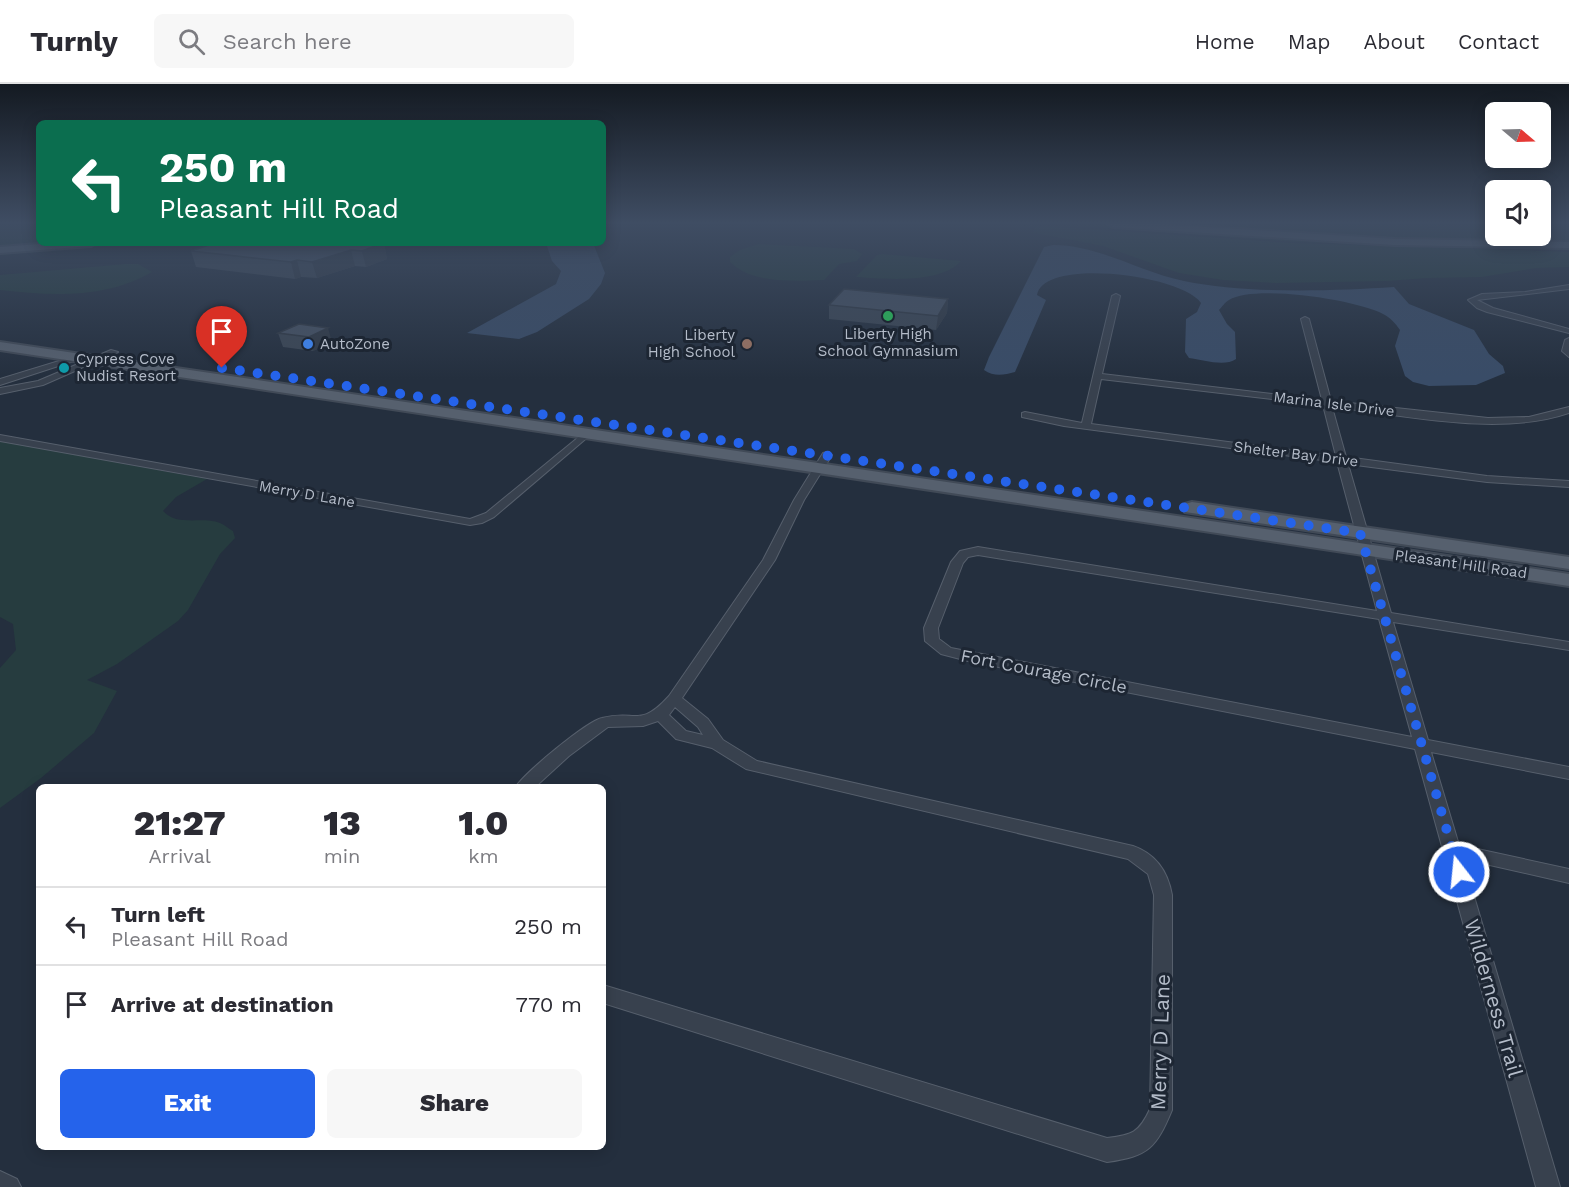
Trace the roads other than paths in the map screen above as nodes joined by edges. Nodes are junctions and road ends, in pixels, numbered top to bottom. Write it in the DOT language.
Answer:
graph roads {
  1 [pos="1569,287"];
  2 [pos="1116,296"];
  3 [pos="1305,319"];
  4 [pos="1569,331"];
  5 [pos="0,335"];
  6 [pos="1569,340"];
  7 [pos="0,346"];
  8 [pos="97,355"];
  9 [pos="1569,356"];
  10 [pos="1098,376"];
  11 [pos="0,382"];
  12 [pos="0,389"];
  13 [pos="1327,404"];
  14 [pos="1569,410"];
  15 [pos="1024,415"];
  16 [pos="1086,426"];
  17 [pos="646,429"];
  18 [pos="586,434"];
  19 [pos="0,438"];
  20 [pos="1341,460"];
  21 [pos="823,462"];
  22 [pos="1569,484"];
  23 [pos="1364,542"];
  24 [pos="1569,563"];
  25 [pos="1569,580"];
  26 [pos="1385,615"];
  27 [pos="1569,646"];
  28 [pos="674,699"];
  29 [pos="660,715"];
  30 [pos="717,744"];
  31 [pos="1423,745"];
  32 [pos="1569,773"];
  33 [pos="528,784"];
  34 [pos="1452,850"];
  35 [pos="1569,876"];
  36 [pos="606,995"];
  37 [pos="0,1183"];
  38 [pos="9,1187"];
  39 [pos="1548,1187"];
  1 -- 4 [label="street"];
  2 -- 10 [label="street"];
  3 -- 13 [label="street, Wilderness Trail"];
  5 -- 8 [label="main road, Pleasant Hill Road"];
  6 -- 9 [label="street"];
  7 -- 8 [label="main road, Pleasant Hill Road"];
  8 -- 11 [label="street"];
  8 -- 12 [label="street"];
  8 -- 17 [label="main road, Pleasant Hill Road"];
  8 -- 18 [label="main road, Pleasant Hill Road"];
  10 -- 13 [label="street, Marina Isle Drive"];
  10 -- 16 [label="street"];
  13 -- 14 [label="street, Marina Isle Drive"];
  13 -- 20 [label="street, Wilderness Trail"];
  15 -- 16 [label="street, Shelter Bay Drive"];
  16 -- 20 [label="street, Shelter Bay Drive"];
  17 -- 18 [label="main road"];
  17 -- 21 [label="main road, Pleasant Hill Road"];
  18 -- 19 [label="street, Merry D Lane"];
  18 -- 21 [label="main road, Pleasant Hill Road"];
  20 -- 22 [label="street, Shelter Bay Drive"];
  20 -- 23 [label="street, Wilderness Trail"];
  21 -- 23 [label="main road, Pleasant Hill Road"];
  21 -- 28 [label="street"];
  23 -- 24 [label="main road, Pleasant Hill Road"];
  23 -- 25 [label="main road, Pleasant Hill Road"];
  23 -- 26 [label="street, Wilderness Trail"];
  26 -- 27 [label="street"];
  26 -- 31 [label="street, Wilderness Trail"];
  26 -- 31 [label="street, Fort Courage Circle"];
  28 -- 29 [label="street"];
  28 -- 30 [label="street, Merry D Lane"];
  29 -- 30 [label="street, Merry D Lane"];
  29 -- 33 [label="street"];
  30 -- 36 [label="street, Merry D Lane"];
  31 -- 32 [label="street"];
  31 -- 34 [label="street, Wilderness Trail"];
  34 -- 35 [label="street"];
  34 -- 39 [label="street, Wilderness Trail"];
  37 -- 38 [label="street"];
}
